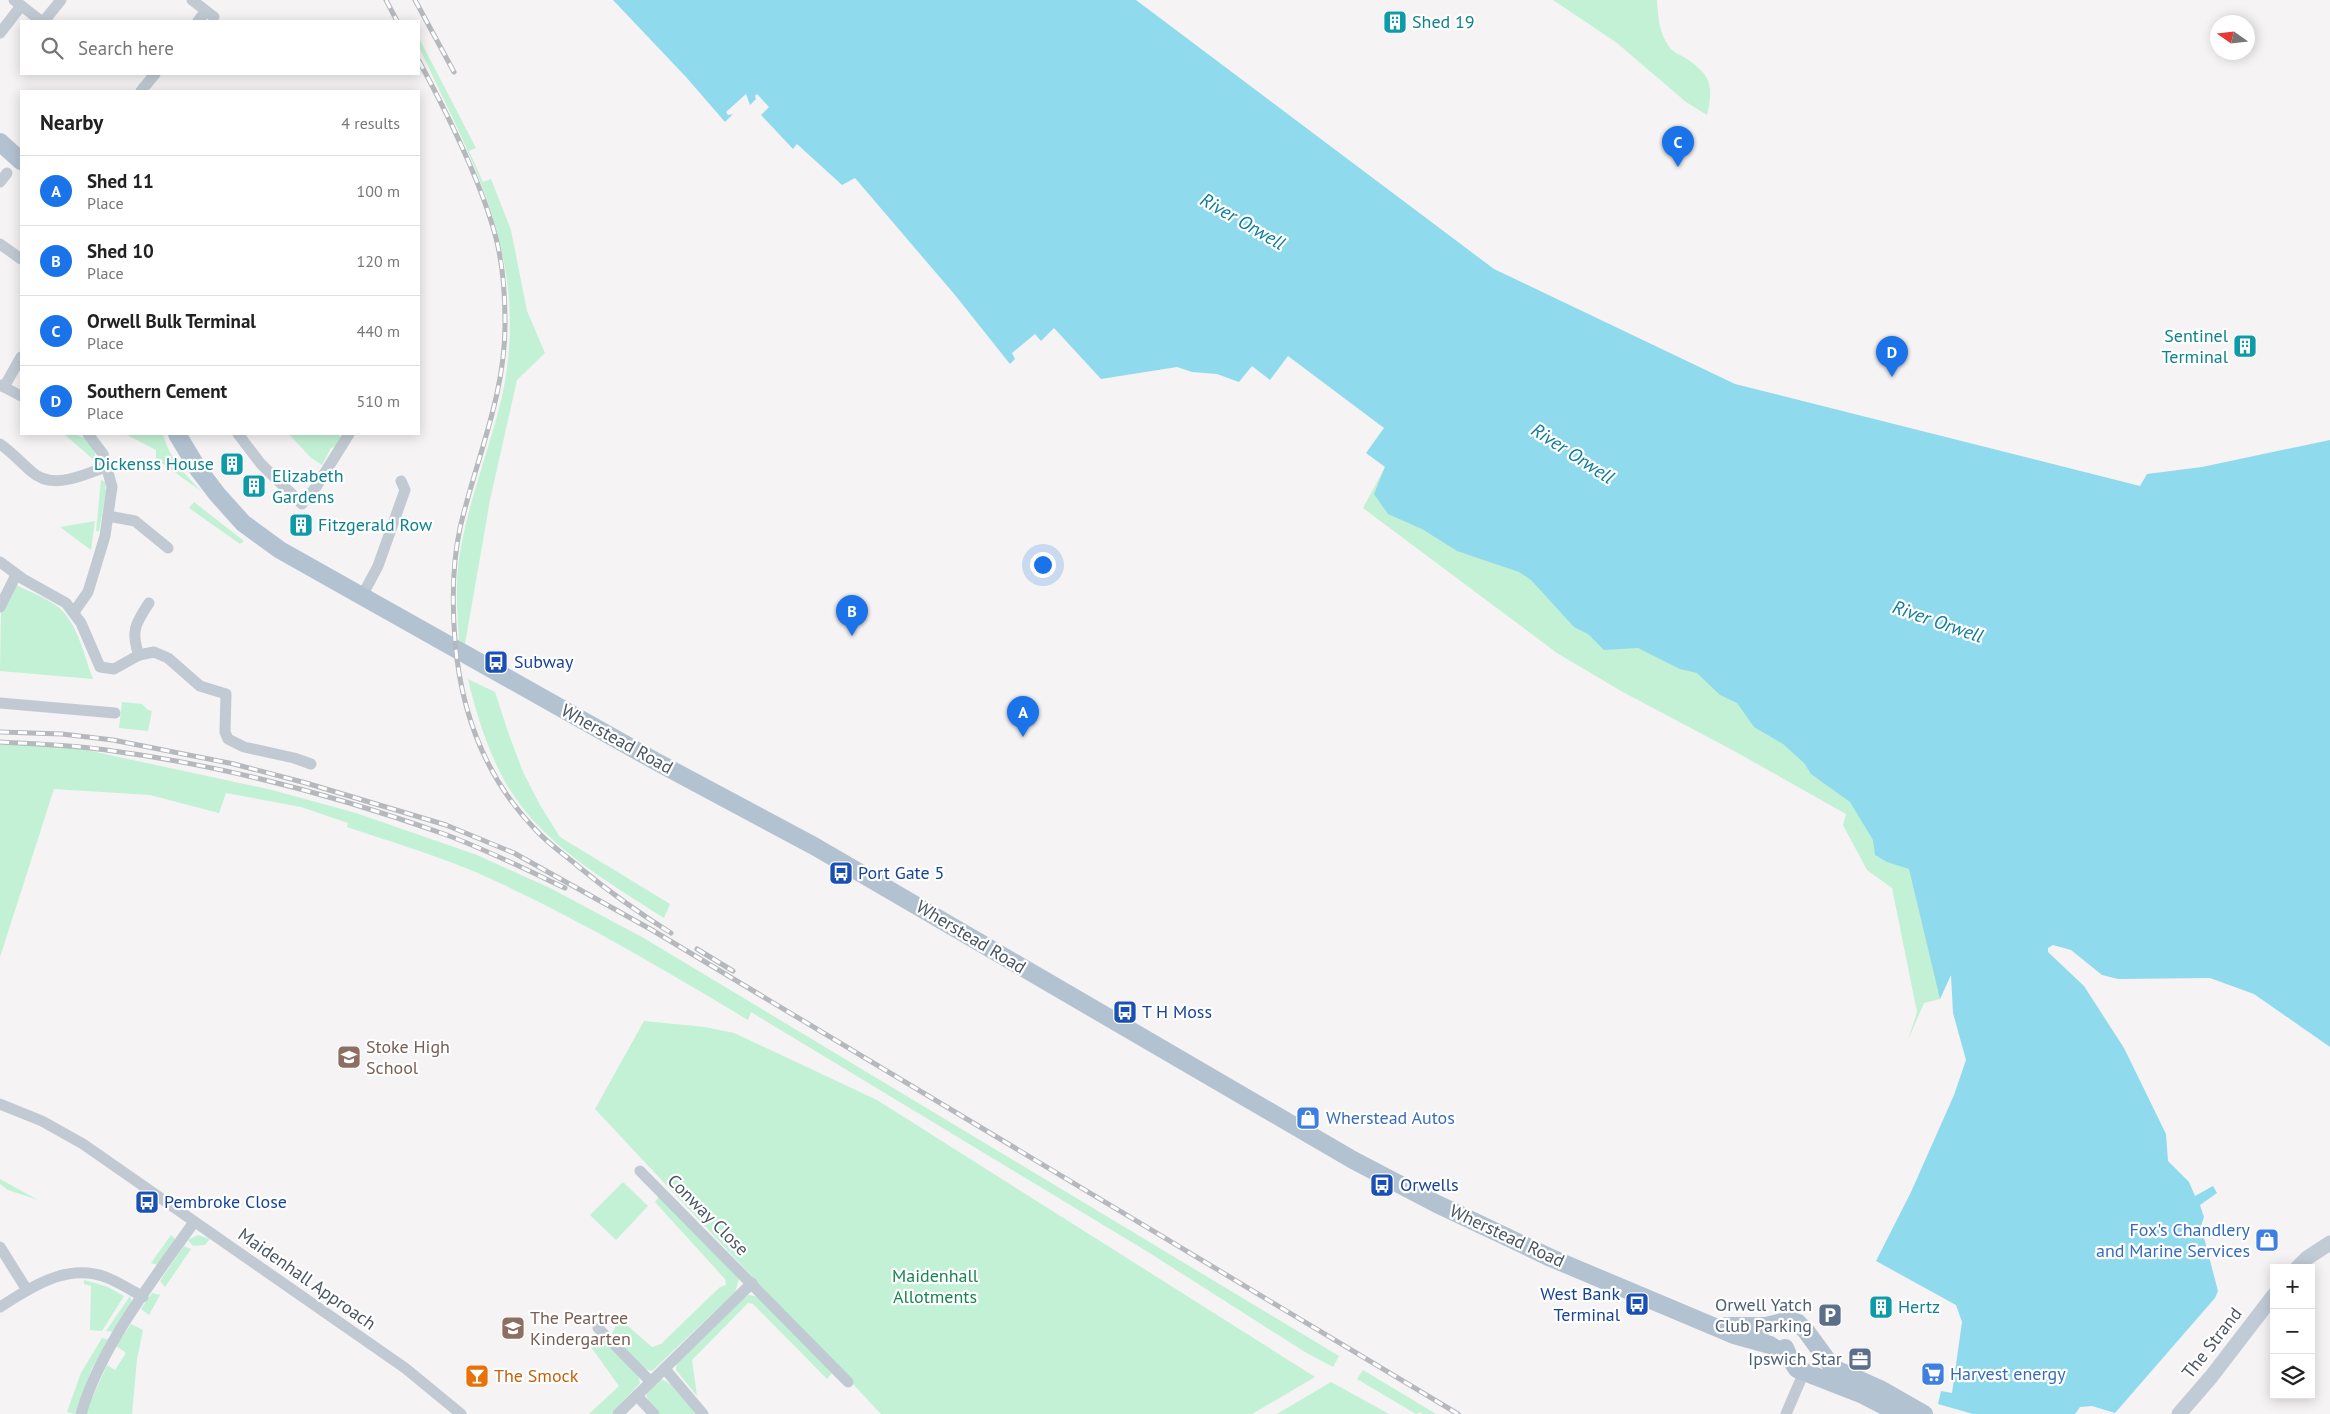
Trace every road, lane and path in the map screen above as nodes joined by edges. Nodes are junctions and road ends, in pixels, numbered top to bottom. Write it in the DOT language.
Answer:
graph roads {
  1 [pos="61,0"];
  2 [pos="192,0"];
  3 [pos="18,3"];
  4 [pos="42,20"];
  5 [pos="44,20"];
  6 [pos="200,20"];
  7 [pos="0,33"];
  8 [pos="154,75"];
  9 [pos="142,90"];
  10 [pos="0,142"];
  11 [pos="20,160"];
  12 [pos="0,244"];
  13 [pos="20,258"];
  14 [pos="20,359"];
  15 [pos="2,386"];
  16 [pos="20,395"];
  17 [pos="89,435"];
  18 [pos="178,435"];
  19 [pos="239,435"];
  20 [pos="348,435"];
  21 [pos="0,444"];
  22 [pos="108,466"];
  23 [pos="401,481"];
  24 [pos="108,516"];
  25 [pos="168,548"];
  26 [pos="0,562"];
  27 [pos="16,575"];
  28 [pos="362,596"];
  29 [pos="149,603"];
  30 [pos="0,607"];
  31 [pos="74,612"];
  32 [pos="138,655"];
  33 [pos="0,702"];
  34 [pos="115,713"];
  35 [pos="311,764"];
  36 [pos="0,1104"];
  37 [pos="640,1171"];
  38 [pos="194,1222"];
  39 [pos="2330,1243"];
  40 [pos="0,1247"];
  41 [pos="2301,1264"];
  42 [pos="752,1283"];
  43 [pos="28,1290"];
  44 [pos="143,1297"];
  45 [pos="2270,1300"];
  46 [pos="0,1308"];
  47 [pos="1786,1322"];
  48 [pos="1703,1323"];
  49 [pos="598,1328"];
  50 [pos="1789,1358"];
  51 [pos="665,1369"];
  52 [pos="1804,1372"];
  53 [pos="651,1382"];
  54 [pos="848,1382"];
  55 [pos="637,1396"];
  56 [pos="81,1414"];
  57 [pos="461,1414"];
  58 [pos="618,1414"];
  59 [pos="654,1414"];
  60 [pos="703,1414"];
  61 [pos="1786,1414"];
  62 [pos="1900,1414"];
  63 [pos="1924,1414"];
  64 [pos="2179,1414"];
  1 -- 5 [label="street"];
  2 -- 6 [label="street"];
  3 -- 4 [label="street"];
  3 -- 7 [label="street"];
  8 -- 9 [label="street"];
  10 -- 11 [label="main road"];
  12 -- 13 [label="street"];
  14 -- 15 [label="street"];
  15 -- 16 [label="street"];
  17 -- 22 [label="street"];
  18 -- 28 [label="main road, Wherstead Road"];
  19 -- 20 [label="street"];
  21 -- 22 [label="street"];
  22 -- 24 [label="street"];
  23 -- 28 [label="street"];
  24 -- 25 [label="street"];
  24 -- 31 [label="street"];
  26 -- 27 [label="street"];
  27 -- 30 [label="street"];
  27 -- 31 [label="street"];
  28 -- 48 [label="main road, Wherstead Road"];
  29 -- 32 [label="street"];
  31 -- 32 [label="street"];
  32 -- 35 [label="street"];
  33 -- 34 [label="street"];
  36 -- 38 [label="street, Maidenhall Approach"];
  37 -- 42 [label="street, Conway Close"];
  38 -- 44 [label="street"];
  38 -- 57 [label="street, Maidenhall Approach"];
  39 -- 41 [label="main road"];
  40 -- 43 [label="street"];
  42 -- 51 [label="street"];
  42 -- 54 [label="street, Conway Close"];
  43 -- 44 [label="street"];
  43 -- 46 [label="street"];
  44 -- 56 [label="street"];
  45 -- 64 [label="main road, The Strand"];
  47 -- 48 [label="main road, Wherstead Road"];
  47 -- 50 [label="main road"];
  47 -- 63 [label="main road"];
  48 -- 50 [label="main road, Wherstead Road"];
  49 -- 53 [label="street"];
  50 -- 52 [label="main road, Wherstead Road"];
  51 -- 53 [label="street"];
  51 -- 60 [label="street"];
  52 -- 61 [label="street"];
  52 -- 62 [label="main road, Wherstead Road"];
  53 -- 55 [label="street"];
  55 -- 58 [label="street"];
  55 -- 59 [label="street"];
}
